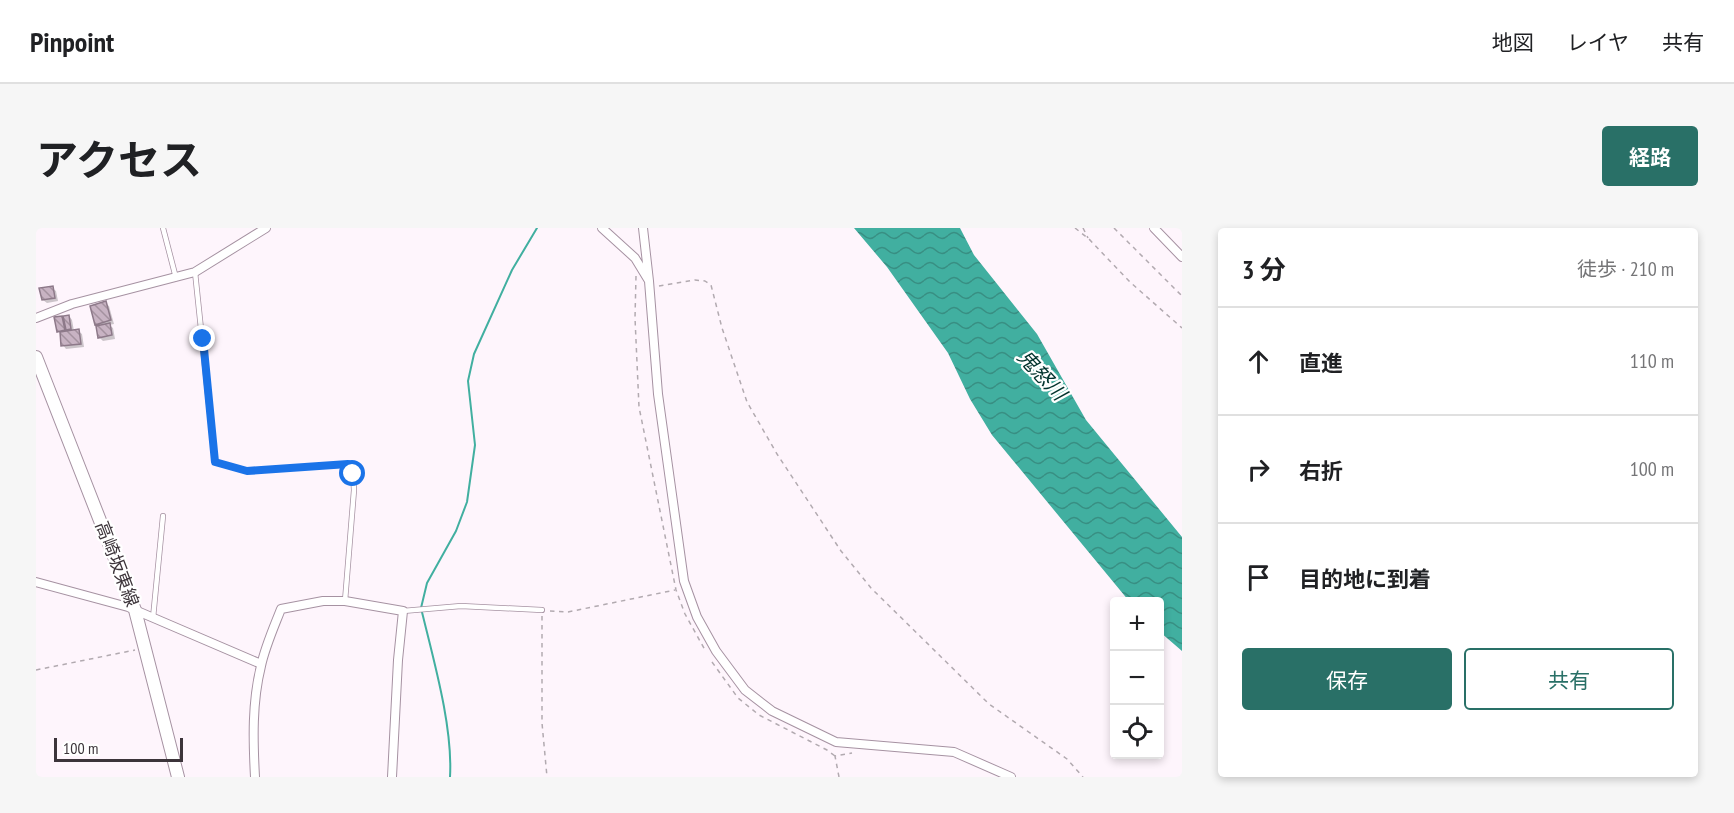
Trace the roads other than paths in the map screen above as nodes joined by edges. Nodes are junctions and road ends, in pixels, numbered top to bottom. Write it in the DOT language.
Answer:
graph roads {
  1 [pos="163,228"];
  2 [pos="266,228"];
  3 [pos="602,228"];
  4 [pos="643,228"];
  5 [pos="1154,228"];
  6 [pos="251,232"];
  7 [pos="1182,257"];
  8 [pos="195,272"];
  9 [pos="176,278"];
  10 [pos="652,283"];
  11 [pos="36,318"];
  12 [pos="36,357"];
  13 [pos="163,516"];
  14 [pos="36,582"];
  15 [pos="345,601"];
  16 [pos="135,610"];
  17 [pos="542,610"];
  18 [pos="403,611"];
  19 [pos="153,619"];
  20 [pos="261,664"];
  21 [pos="178,777"];
  22 [pos="255,777"];
  23 [pos="392,777"];
  24 [pos="1011,777"];
  1 -- 9 [label="lane"];
  2 -- 6 [label="street"];
  3 -- 10 [label="street"];
  4 -- 10 [label="street"];
  5 -- 7 [label="street"];
  6 -- 8 [label="street"];
  8 -- 9 [label="street"];
  8 -- 15 [label="lane"];
  9 -- 11 [label="street"];
  10 -- 24 [label="street"];
  12 -- 16 [label="main road, 高崎坂東線"];
  13 -- 19 [label="lane"];
  14 -- 16 [label="street"];
  15 -- 18 [label="street"];
  15 -- 20 [label="street"];
  16 -- 19 [label="street"];
  16 -- 21 [label="main road, 高崎坂東線"];
  17 -- 18 [label="lane"];
  18 -- 23 [label="street"];
  19 -- 20 [label="street"];
  20 -- 22 [label="street"];
}
